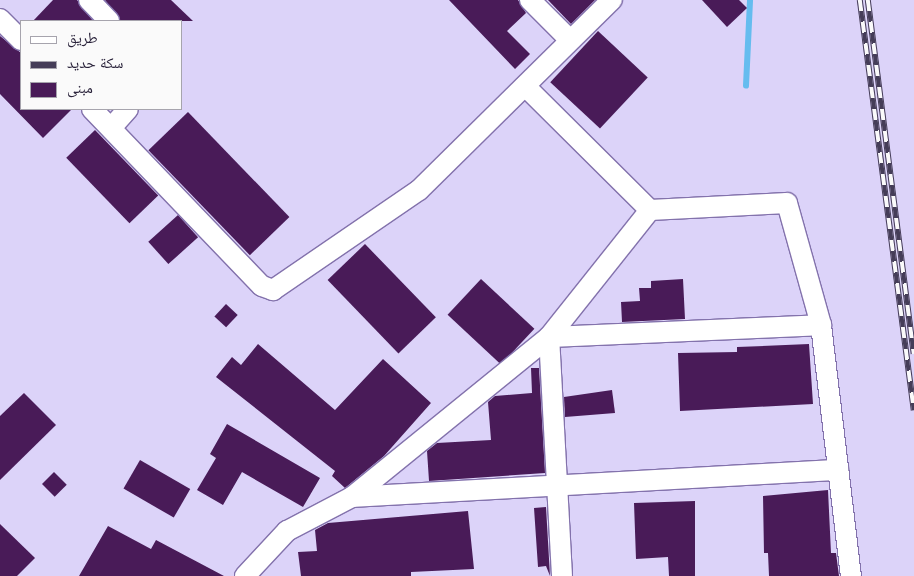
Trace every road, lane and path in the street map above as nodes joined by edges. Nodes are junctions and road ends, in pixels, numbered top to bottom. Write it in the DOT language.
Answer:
graph roads {
  1 [pos="89,0"];
  2 [pos="530,0"];
  3 [pos="612,0"];
  4 [pos="0,20"];
  5 [pos="108,20"];
  6 [pos="20,39"];
  7 [pos="569,39"];
  8 [pos="525,86"];
  9 [pos="93,110"];
  10 [pos="127,110"];
  11 [pos="111,128"];
  12 [pos="650,210"];
  13 [pos="821,325"];
  14 [pos="549,338"];
  15 [pos="838,470"];
  16 [pos="557,487"];
  17 [pos="352,497"];
  18 [pos="245,576"];
  19 [pos="562,576"];
  20 [pos="850,576"];
  1 -- 5 [label="street"];
  2 -- 7 [label="street"];
  3 -- 7 [label="street"];
  4 -- 6 [label="street"];
  7 -- 8 [label="street"];
  8 -- 11 [label="street"];
  8 -- 12 [label="street"];
  9 -- 11 [label="street"];
  10 -- 11 [label="street"];
  12 -- 13 [label="street"];
  12 -- 14 [label="street"];
  13 -- 14 [label="street"];
  13 -- 15 [label="street"];
  14 -- 16 [label="street"];
  14 -- 17 [label="street"];
  15 -- 16 [label="street"];
  15 -- 20 [label="street"];
  16 -- 17 [label="street"];
  16 -- 19 [label="street"];
  17 -- 18 [label="street"];
}
